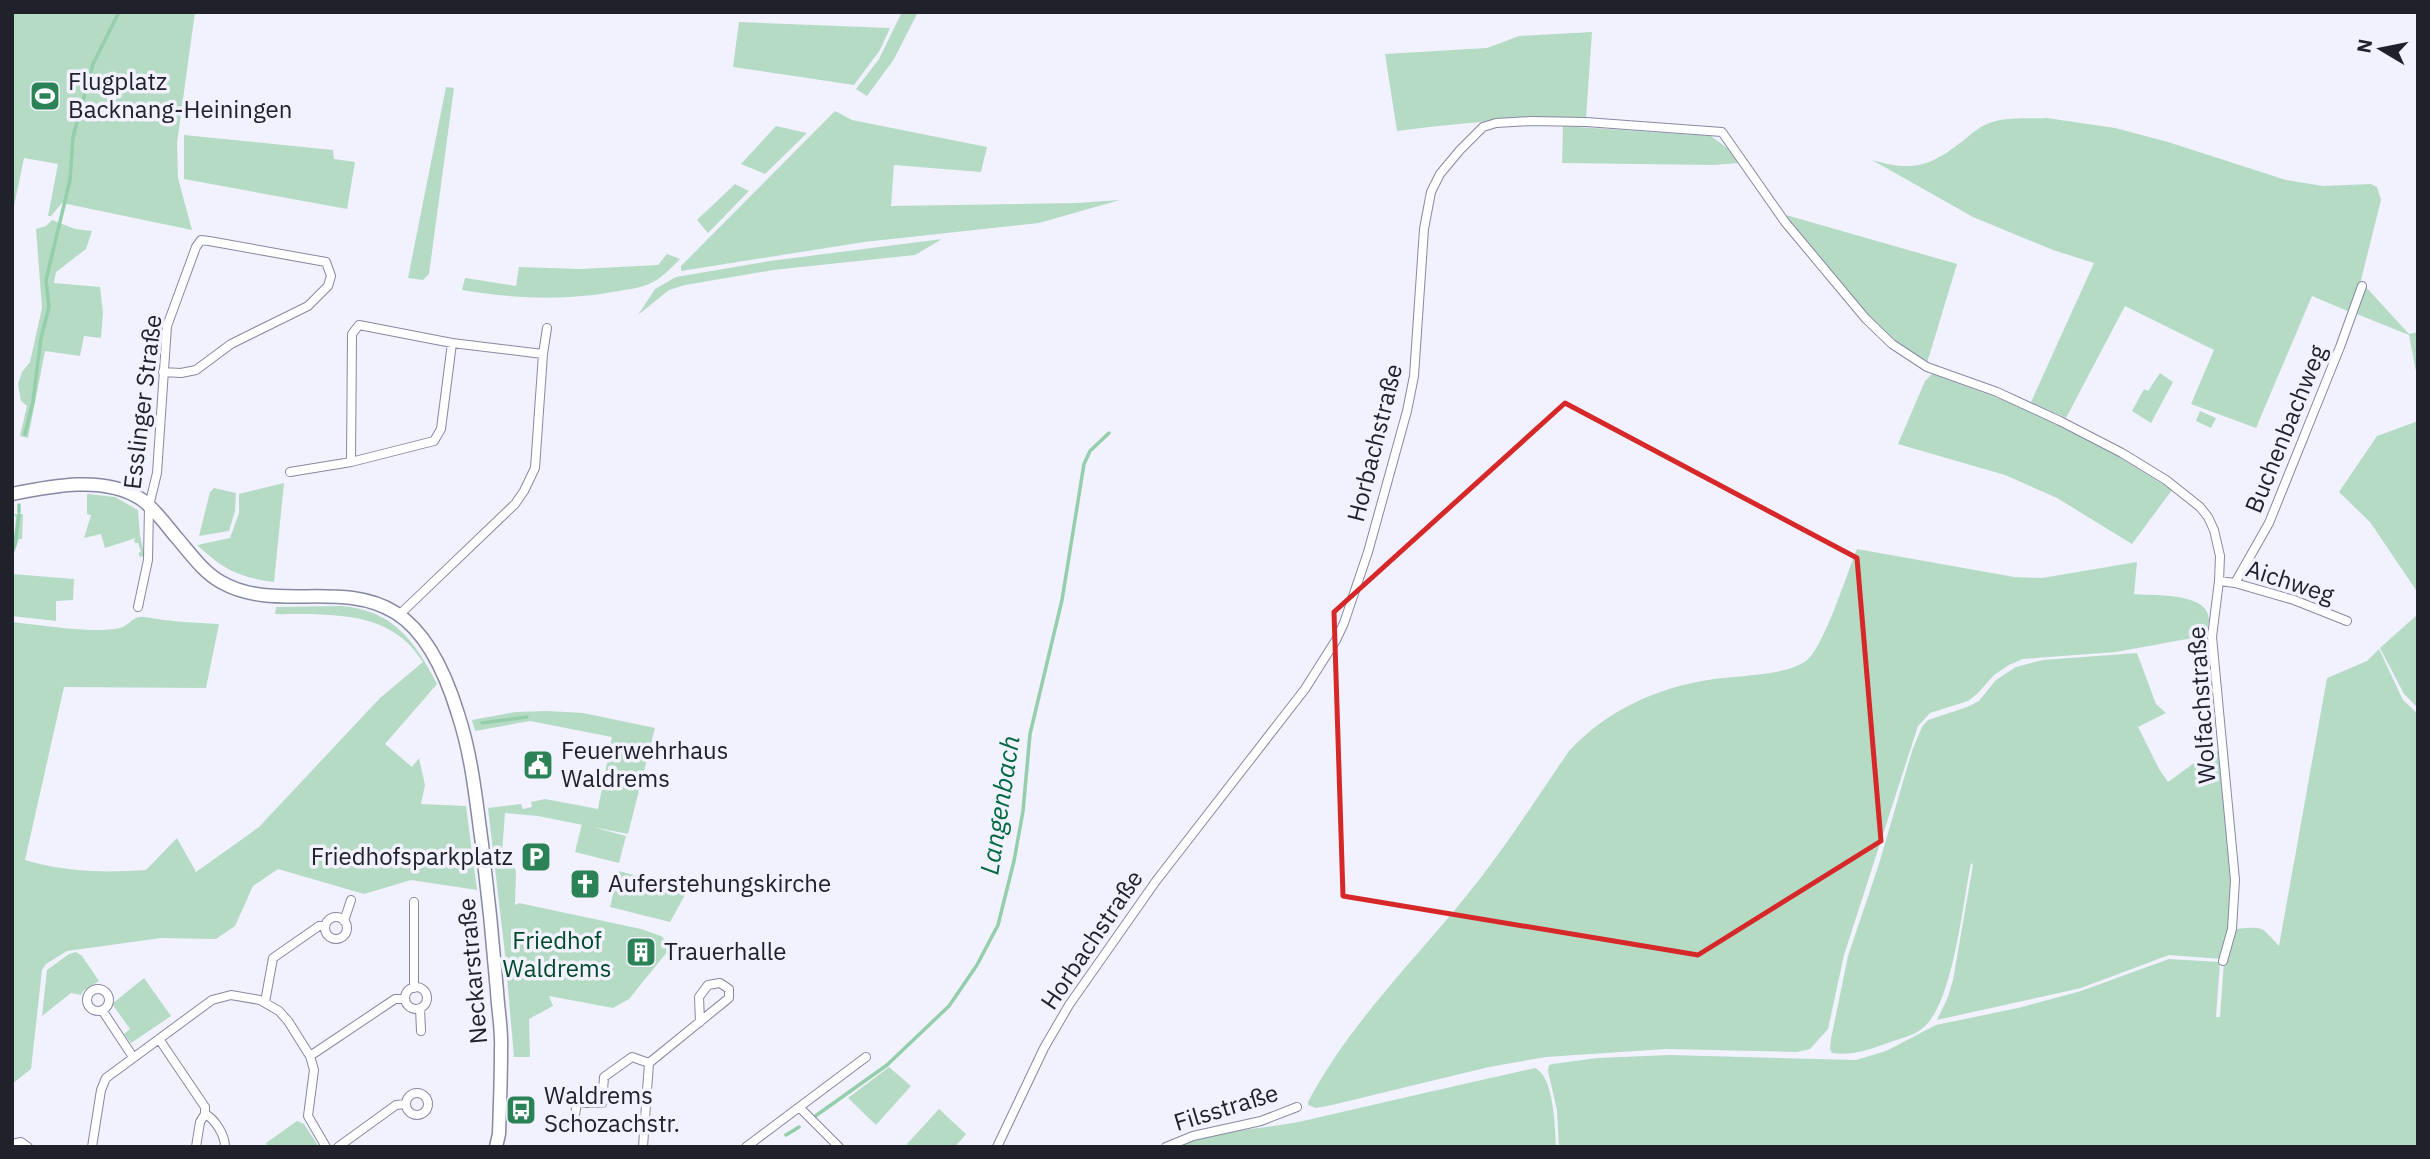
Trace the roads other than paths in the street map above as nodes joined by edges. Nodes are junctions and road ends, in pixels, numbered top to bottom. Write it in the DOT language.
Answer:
graph roads {
  1 [pos="2362,286"];
  2 [pos="547,328"];
  3 [pos="452,343"];
  4 [pos="543,354"];
  5 [pos="1927,367"];
  6 [pos="163,372"];
  7 [pos="351,463"];
  8 [pos="290,472"];
  9 [pos="12,494"];
  10 [pos="149,506"];
  11 [pos="2219,581"];
  12 [pos="2235,583"];
  13 [pos="138,607"];
  14 [pos="399,615"];
  15 [pos="2347,621"];
  16 [pos="351,900"];
  17 [pos="414,902"];
  18 [pos="344,921"];
  19 [pos="325,926"];
  20 [pos="2223,961"];
  21 [pos="414,988"];
  22 [pos="405,999"];
  23 [pos="265,1002"];
  24 [pos="420,1008"];
  25 [pos="102,1010"];
  26 [pos="700,1022"];
  27 [pos="421,1031"];
  28 [pos="159,1039"];
  29 [pos="310,1056"];
  30 [pos="133,1057"];
  31 [pos="866,1057"];
  32 [pos="649,1063"];
  33 [pos="406,1104"];
  34 [pos="1297,1107"];
  35 [pos="800,1108"];
  36 [pos="205,1114"];
  37 [pos="573,1127"];
  38 [pos="497,1140"];
  39 [pos="12,1144"];
  40 [pos="28,1147"];
  41 [pos="92,1147"];
  42 [pos="196,1147"];
  43 [pos="225,1147"];
  44 [pos="326,1147"];
  45 [pos="338,1147"];
  46 [pos="505,1147"];
  47 [pos="643,1147"];
  48 [pos="747,1147"];
  49 [pos="839,1147"];
  50 [pos="997,1147"];
  51 [pos="1166,1147"];
  1 -- 12 [label="street, Buchenbachweg"];
  2 -- 4 [label="street"];
  3 -- 4 [label="street"];
  3 -- 7 [label="street"];
  3 -- 7 [label="street"];
  4 -- 14 [label="street"];
  5 -- 11 [label="street, Wolfachstraße"];
  5 -- 50 [label="street, Horbachstraße"];
  6 -- 6 [label="street, Esslinger Straße"];
  6 -- 10 [label="street, Esslinger Straße"];
  7 -- 8 [label="street"];
  9 -- 10 [label="street"];
  10 -- 13 [label="street, Esslinger Straße"];
  10 -- 14 [label="street"];
  11 -- 12 [label="street, Aichweg"];
  11 -- 20 [label="street, Wolfachstraße"];
  12 -- 15 [label="street, Aichweg"];
  14 -- 38 [label="street, Neckarstraße"];
  16 -- 18 [label="street"];
  17 -- 21 [label="street"];
  18 -- 19 [label="street"];
  18 -- 19 [label="street"];
  19 -- 23 [label="street"];
  21 -- 22 [label="street"];
  21 -- 24 [label="street"];
  22 -- 24 [label="street"];
  22 -- 29 [label="street"];
  23 -- 28 [label="street"];
  23 -- 29 [label="street"];
  24 -- 27 [label="street"];
  25 -- 30 [label="street"];
  26 -- 26 [label="street"];
  26 -- 32 [label="street"];
  28 -- 30 [label="street"];
  28 -- 36 [label="street"];
  29 -- 44 [label="street"];
  30 -- 41 [label="street"];
  31 -- 35 [label="street"];
  32 -- 37 [label="street"];
  32 -- 47 [label="street"];
  33 -- 33 [label="street"];
  33 -- 45 [label="street"];
  34 -- 51 [label="street, Filsstraße"];
  35 -- 48 [label="street"];
  35 -- 49 [label="street"];
  36 -- 42 [label="street"];
  36 -- 43 [label="street"];
  38 -- 46 [label="street, Neckarstraße"];
  39 -- 40 [label="street"];
}
